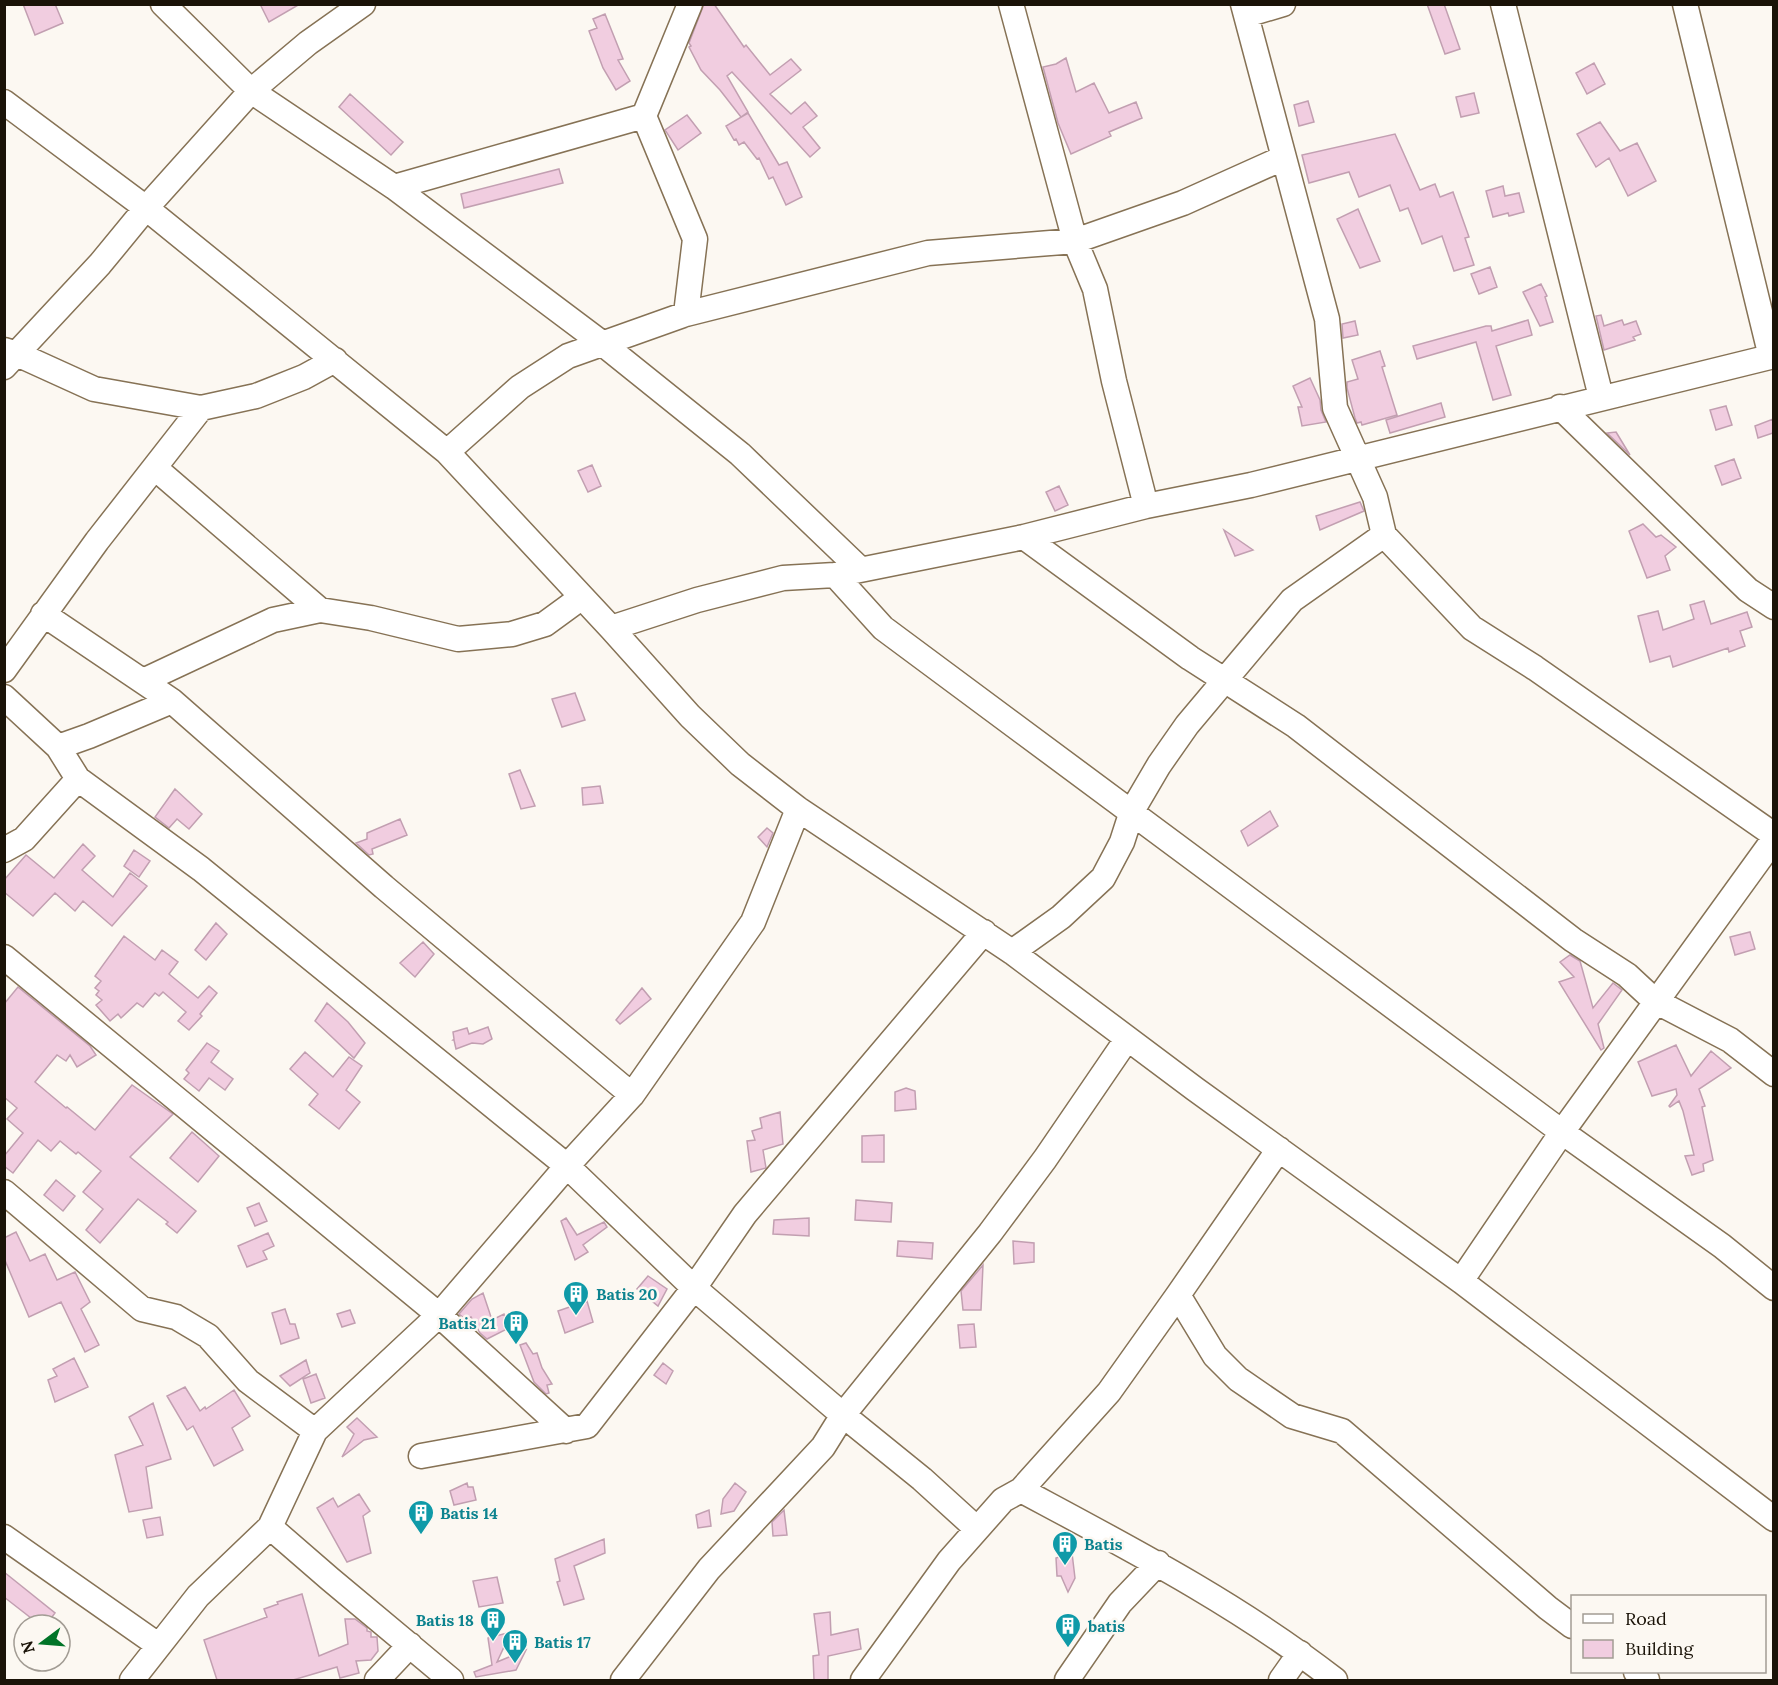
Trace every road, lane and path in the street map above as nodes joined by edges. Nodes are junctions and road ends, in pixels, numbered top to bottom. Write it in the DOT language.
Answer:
graph roads {
  1 [pos="163,4"];
  2 [pos="363,4"];
  3 [pos="690,4"];
  4 [pos="1011,4"];
  5 [pos="1283,4"];
  6 [pos="1503,4"];
  7 [pos="1685,4"];
  8 [pos="1245,10"];
  9 [pos="251,91"];
  10 [pos="4,102"];
  11 [pos="644,116"];
  12 [pos="1283,158"];
  13 [pos="394,186"];
  14 [pos="146,208"];
  15 [pos="1075,241"];
  16 [pos="686,314"];
  17 [pos="603,344"];
  18 [pos="9,357"];
  19 [pos="1772,357"];
  20 [pos="335,360"];
  21 [pos="1600,397"];
  22 [pos="1560,407"];
  23 [pos="201,408"];
  24 [pos="447,452"];
  25 [pos="1356,459"];
  26 [pos="155,468"];
  27 [pos="1146,506"];
  28 [pos="1384,535"];
  29 [pos="1024,537"];
  30 [pos="860,569"];
  31 [pos="835,575"];
  32 [pos="582,597"];
  33 [pos="1773,607"];
  34 [pos="320,610"];
  35 [pos="43,614"];
  36 [pos="611,628"];
  37 [pos="4,670"];
  38 [pos="143,681"];
  39 [pos="1225,681"];
  40 [pos="4,697"];
  41 [pos="172,701"];
  42 [pos="58,747"];
  43 [pos="78,779"];
  44 [pos="798,809"];
  45 [pos="1132,812"];
  46 [pos="1773,837"];
  47 [pos="4,850"];
  48 [pos="984,932"];
  49 [pos="1012,952"];
  50 [pos="4,957"];
  51 [pos="1655,1001"];
  52 [pos="1127,1039"];
  53 [pos="1773,1074"];
  54 [pos="632,1095"];
  55 [pos="1562,1132"];
  56 [pos="1279,1149"];
  57 [pos="567,1166"];
  58 [pos="4,1192"];
  59 [pos="1461,1281"];
  60 [pos="694,1288"];
  61 [pos="1773,1288"];
  62 [pos="1179,1295"];
  63 [pos="440,1316"];
  64 [pos="843,1414"];
  65 [pos="315,1431"];
  66 [pos="566,1431"];
  67 [pos="421,1456"];
  68 [pos="1021,1490"];
  69 [pos="1773,1519"];
  70 [pos="270,1527"];
  71 [pos="977,1529"];
  72 [pos="4,1537"];
  73 [pos="1158,1563"];
  74 [pos="1571,1625"];
  75 [pos="158,1645"];
  76 [pos="410,1645"];
  77 [pos="1300,1653"];
  78 [pos="132,1680"];
  79 [pos="377,1680"];
  80 [pos="451,1680"];
  81 [pos="623,1680"];
  82 [pos="863,1680"];
  83 [pos="1067,1680"];
  84 [pos="1281,1680"];
  85 [pos="1335,1680"];
  1 -- 9 [label="street"];
  2 -- 9 [label="street"];
  3 -- 11 [label="street"];
  4 -- 15 [label="street"];
  5 -- 8 [label="street"];
  6 -- 21 [label="street"];
  7 -- 19 [label="street"];
  8 -- 12 [label="street"];
  9 -- 13 [label="street"];
  9 -- 14 [label="street"];
  10 -- 14 [label="street"];
  11 -- 13 [label="street"];
  11 -- 16 [label="street"];
  12 -- 15 [label="street"];
  12 -- 25 [label="street"];
  13 -- 17 [label="street"];
  14 -- 18 [label="street"];
  14 -- 20 [label="street"];
  15 -- 16 [label="street"];
  15 -- 27 [label="street"];
  16 -- 17 [label="street"];
  17 -- 24 [label="street"];
  17 -- 30 [label="street"];
  18 -- 23 [label="street"];
  19 -- 21 [label="street"];
  20 -- 23 [label="street"];
  20 -- 24 [label="street"];
  21 -- 22 [label="street"];
  22 -- 25 [label="street"];
  22 -- 33 [label="street"];
  23 -- 26 [label="street"];
  24 -- 32 [label="street"];
  25 -- 27 [label="street"];
  25 -- 28 [label="street"];
  26 -- 34 [label="street"];
  26 -- 35 [label="street"];
  27 -- 29 [label="street"];
  28 -- 39 [label="street"];
  28 -- 46 [label="street"];
  29 -- 30 [label="street"];
  29 -- 39 [label="street"];
  30 -- 31 [label="street"];
  31 -- 36 [label="street"];
  31 -- 45 [label="street"];
  32 -- 34 [label="street"];
  32 -- 36 [label="street"];
  34 -- 38 [label="street"];
  35 -- 37 [label="street"];
  35 -- 38 [label="street"];
  36 -- 44 [label="street"];
  38 -- 41 [label="street"];
  39 -- 45 [label="street"];
  39 -- 51 [label="street"];
  40 -- 42 [label="street"];
  41 -- 42 [label="street"];
  41 -- 54 [label="street"];
  42 -- 43 [label="street"];
  43 -- 47 [label="street"];
  43 -- 57 [label="street"];
  44 -- 48 [label="street"];
  44 -- 54 [label="street"];
  45 -- 49 [label="street"];
  45 -- 55 [label="street"];
  46 -- 51 [label="street"];
  48 -- 49 [label="street"];
  48 -- 60 [label="street"];
  49 -- 52 [label="street"];
  50 -- 63 [label="street"];
  51 -- 53 [label="street"];
  51 -- 55 [label="street"];
  52 -- 56 [label="street"];
  52 -- 64 [label="street"];
  54 -- 57 [label="street"];
  55 -- 59 [label="street"];
  55 -- 61 [label="street"];
  56 -- 59 [label="street"];
  56 -- 62 [label="street"];
  57 -- 60 [label="street"];
  57 -- 63 [label="street"];
  58 -- 65 [label="street"];
  59 -- 69 [label="street"];
  60 -- 64 [label="street"];
  60 -- 66 [label="street"];
  62 -- 68 [label="street"];
  62 -- 74 [label="street"];
  63 -- 65 [label="street"];
  63 -- 66 [label="street"];
  64 -- 71 [label="street"];
  64 -- 81 [label="street"];
  65 -- 70 [label="street"];
  66 -- 67 [label="street"];
  68 -- 71 [label="street"];
  68 -- 73 [label="street"];
  70 -- 75 [label="street"];
  70 -- 76 [label="street"];
  71 -- 82 [label="street"];
  72 -- 75 [label="street"];
  73 -- 77 [label="street"];
  73 -- 83 [label="street"];
  75 -- 78 [label="street"];
  76 -- 79 [label="street"];
  76 -- 80 [label="street"];
  77 -- 84 [label="street"];
  77 -- 85 [label="street"];
}
